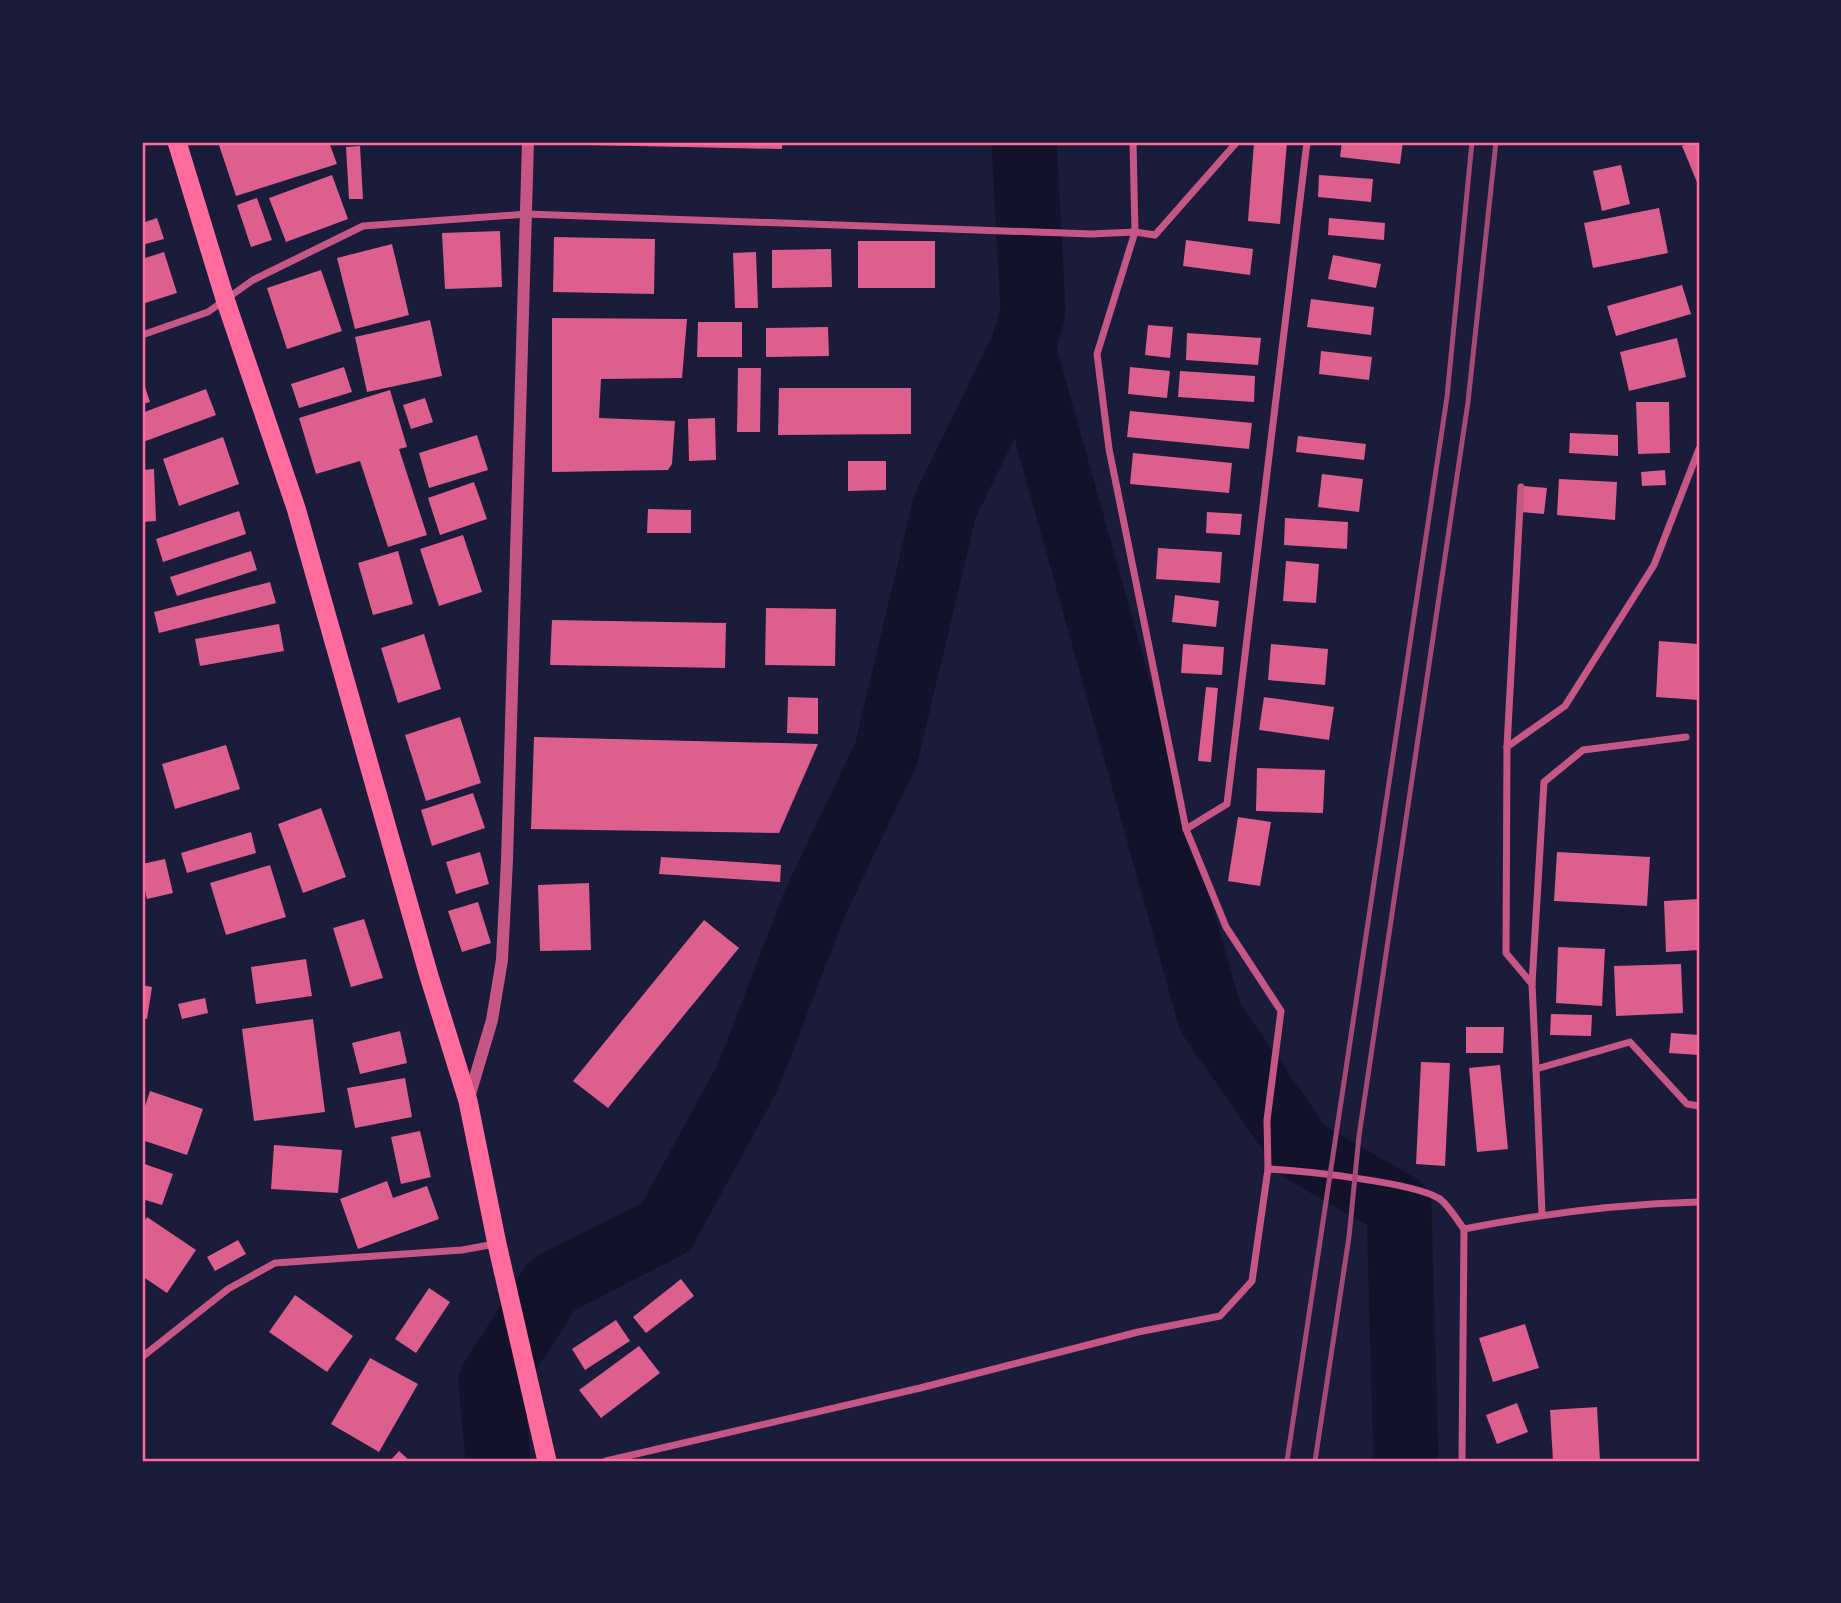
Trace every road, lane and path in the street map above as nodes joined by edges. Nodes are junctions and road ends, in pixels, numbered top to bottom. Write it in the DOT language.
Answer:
graph roads {
  1 [pos="177,142"];
  2 [pos="528,142"];
  3 [pos="1133,142"];
  4 [pos="1237,142"];
  5 [pos="1307,142"];
  6 [pos="527,214"];
  7 [pos="1135,232"];
  8 [pos="225,299"];
  9 [pos="142,335"];
  10 [pos="1699,449"];
  11 [pos="1521,487"];
  12 [pos="1686,737"];
  13 [pos="1507,747"];
  14 [pos="1186,829"];
  15 [pos="1532,984"];
  16 [pos="1536,1069"];
  17 [pos="468,1101"];
  18 [pos="1699,1106"];
  19 [pos="1268,1169"];
  20 [pos="1699,1202"];
  21 [pos="1542,1214"];
  22 [pos="1464,1229"];
  23 [pos="497,1244"];
  24 [pos="142,1356"];
  25 [pos="547,1461"];
  26 [pos="606,1461"];
  27 [pos="1462,1461"];
  1 -- 8 [label="highway"];
  2 -- 6 [label="street"];
  3 -- 7 [label="street"];
  4 -- 7 [label="street"];
  5 -- 14 [label="street"];
  6 -- 7 [label="street"];
  6 -- 8 [label="street"];
  6 -- 17 [label="street"];
  7 -- 14 [label="street"];
  8 -- 9 [label="street"];
  8 -- 17 [label="highway"];
  10 -- 13 [label="street"];
  11 -- 13 [label="street"];
  12 -- 15 [label="street"];
  13 -- 15 [label="street"];
  14 -- 19 [label="street"];
  15 -- 16 [label="street"];
  16 -- 18 [label="street"];
  16 -- 21 [label="street"];
  17 -- 23 [label="highway"];
  19 -- 22 [label="street"];
  19 -- 26 [label="street"];
  20 -- 21 [label="street"];
  21 -- 22 [label="street"];
  22 -- 27 [label="street"];
  23 -- 24 [label="street"];
  23 -- 25 [label="highway"];
}
